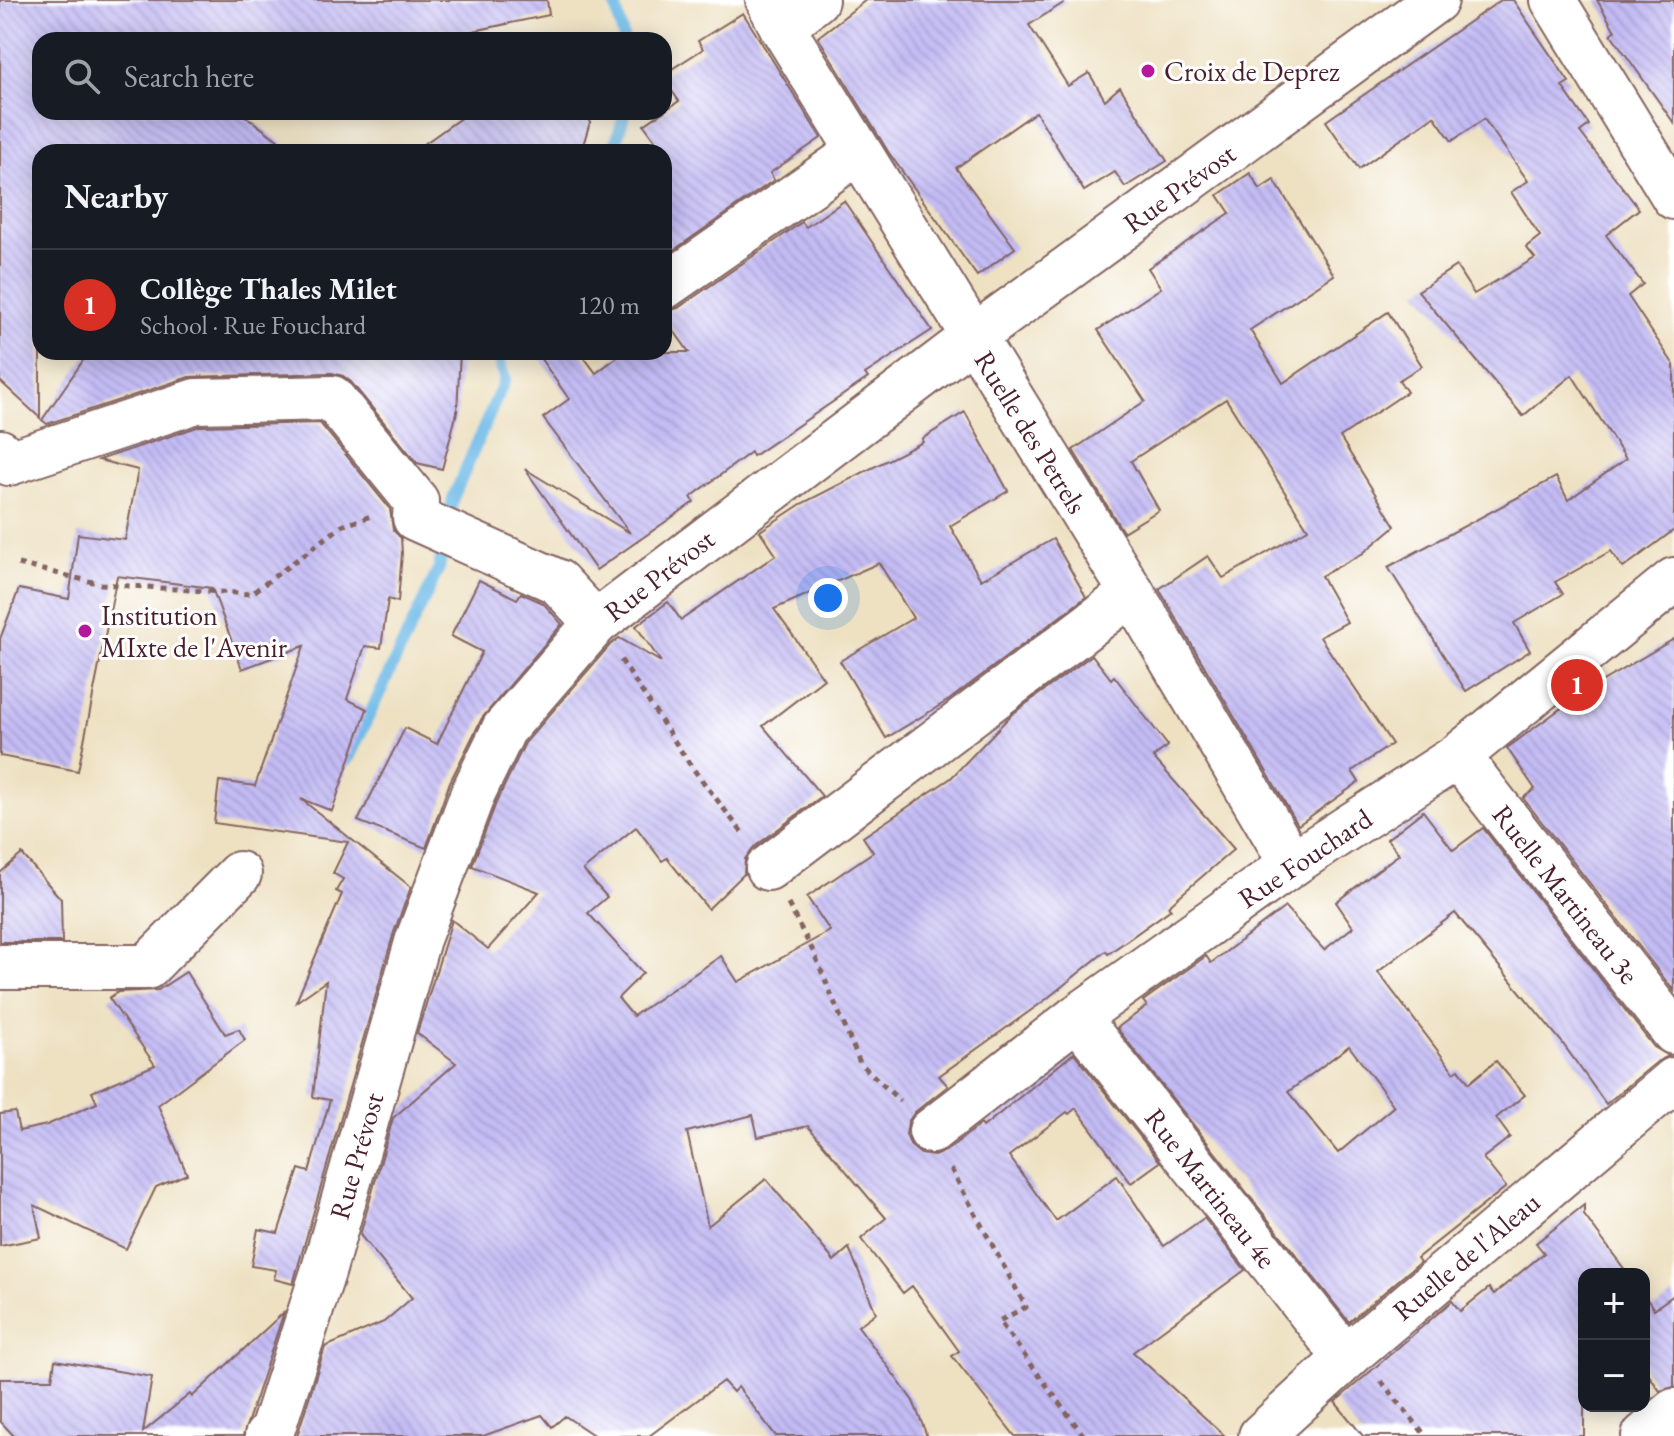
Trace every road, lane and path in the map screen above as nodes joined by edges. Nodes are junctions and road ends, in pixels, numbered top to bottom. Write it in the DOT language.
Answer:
graph roads {
  1 [pos="816,0"];
  2 [pos="1436,0"];
  3 [pos="1553,0"];
  4 [pos="775,14"];
  5 [pos="858,152"];
  6 [pos="1674,197"];
  7 [pos="672,281"];
  8 [pos="972,338"];
  9 [pos="0,452"];
  10 [pos="416,509"];
  11 [pos="18,564"];
  12 [pos="1674,580"];
  13 [pos="1132,593"];
  14 [pos="596,623"];
  15 [pos="1458,756"];
  16 [pos="1292,864"];
  17 [pos="768,868"];
  18 [pos="239,874"];
  19 [pos="0,967"];
  20 [pos="1077,1017"];
  21 [pos="1674,1032"];
  22 [pos="1674,1080"];
  23 [pos="931,1131"];
  24 [pos="1351,1354"];
  25 [pos="1674,1411"];
  26 [pos="267,1436"];
  27 [pos="1084,1436"];
  28 [pos="1261,1436"];
  29 [pos="1426,1436"];
  30 [pos="1644,1436"];
  1 -- 4 [label="street"];
  2 -- 8 [label="street, Rue Prévost"];
  3 -- 6 [label="street"];
  4 -- 5 [label="street, Ruelle des Petrels"];
  5 -- 7 [label="street"];
  5 -- 8 [label="street, Ruelle des Petrels"];
  8 -- 13 [label="street, Ruelle des Petrels"];
  8 -- 14 [label="street, Rue Prévost"];
  9 -- 10 [label="street"];
  10 -- 11 [label="path"];
  10 -- 14 [label="street"];
  12 -- 15 [label="street, Rue Fouchard"];
  13 -- 16 [label="street, Ruelle des Petrels"];
  13 -- 17 [label="street"];
  14 -- 17 [label="path"];
  14 -- 26 [label="street, Rue Prévost"];
  15 -- 16 [label="street, Rue Fouchard"];
  15 -- 21 [label="street, Ruelle Martineau 3e"];
  16 -- 20 [label="street, Rue Fouchard"];
  17 -- 23 [label="path"];
  18 -- 19 [label="street"];
  20 -- 23 [label="street, Rue Fouchard"];
  20 -- 24 [label="street, Rue Martineau 4e"];
  22 -- 24 [label="street, Ruelle de l'Aleau"];
  23 -- 27 [label="path"];
  24 -- 28 [label="street, Ruelle de l'Aleau"];
  24 -- 29 [label="path"];
  25 -- 30 [label="street"];
}
